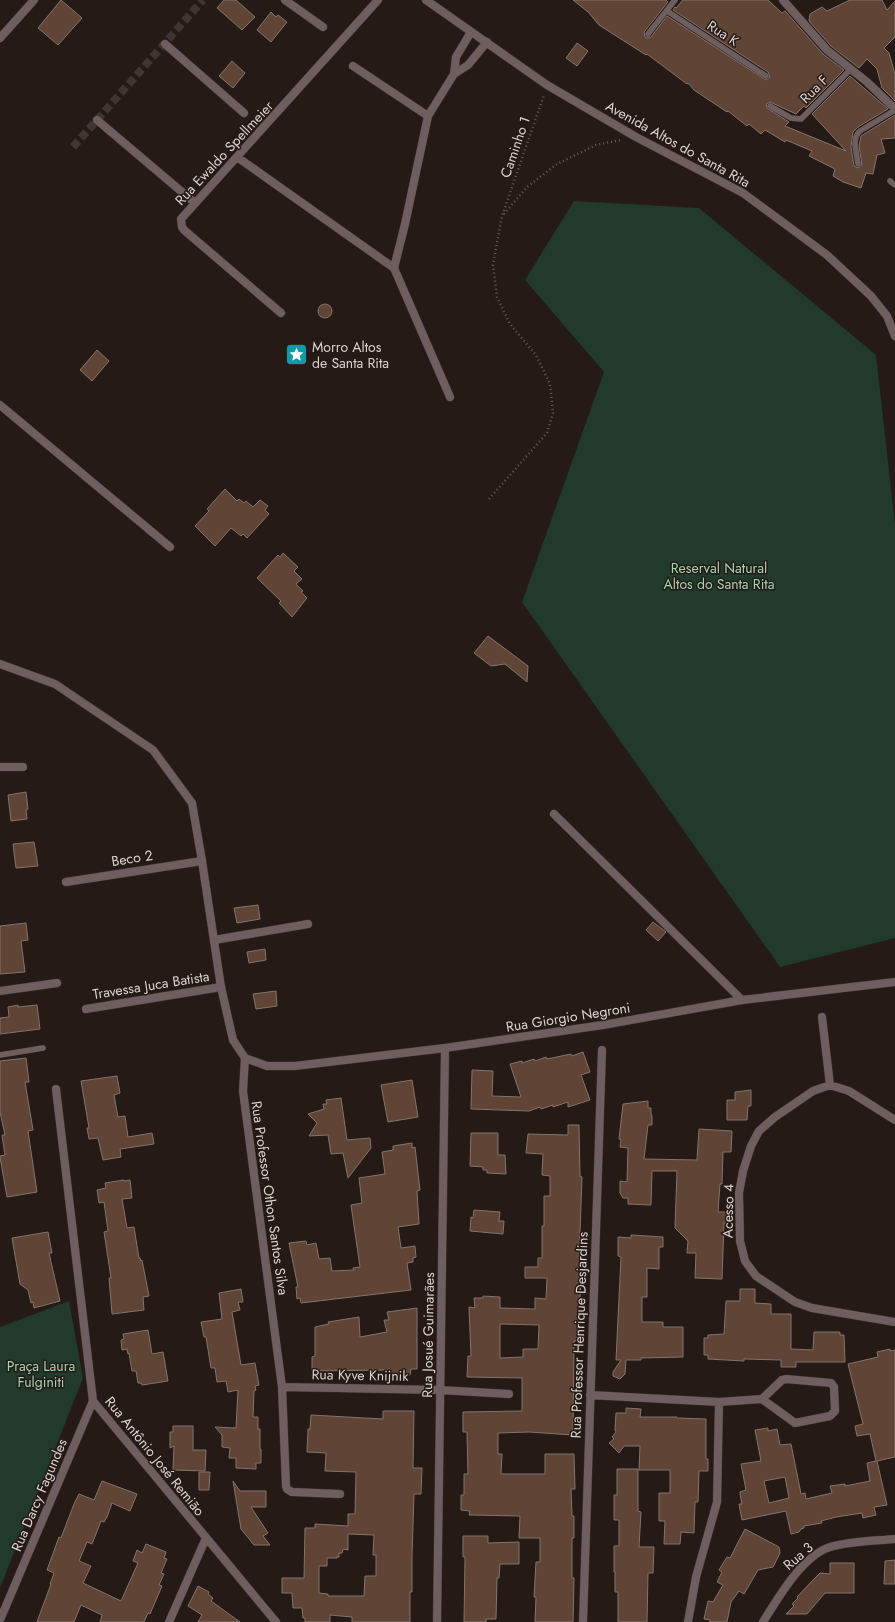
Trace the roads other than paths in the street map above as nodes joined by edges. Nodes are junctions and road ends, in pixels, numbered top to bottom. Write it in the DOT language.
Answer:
graph roads {
  1 [pos="34,0"];
  2 [pos="285,0"];
  3 [pos="378,0"];
  4 [pos="426,0"];
  5 [pos="675,0"];
  6 [pos="784,0"];
  7 [pos="667,11"];
  8 [pos="323,27"];
  9 [pos="471,32"];
  10 [pos="648,34"];
  11 [pos="0,38"];
  12 [pos="487,42"];
  13 [pos="165,44"];
  14 [pos="458,53"];
  15 [pos="471,61"];
  16 [pos="353,66"];
  17 [pos="850,69"];
  18 [pos="454,74"];
  19 [pos="766,76"];
  20 [pos="770,106"];
  21 [pos="895,107"];
  22 [pos="895,110"];
  23 [pos="244,113"];
  24 [pos="428,116"];
  25 [pos="97,120"];
  26 [pos="237,157"];
  27 [pos="858,164"];
  28 [pos="195,203"];
  29 [pos="394,268"];
  30 [pos="281,313"];
  31 [pos="895,336"];
  32 [pos="450,397"];
  33 [pos="0,405"];
  34 [pos="170,547"];
  35 [pos="0,664"];
  36 [pos="0,767"];
  37 [pos="23,767"];
  38 [pos="554,814"];
  39 [pos="202,861"];
  40 [pos="66,882"];
  41 [pos="308,924"];
  42 [pos="214,940"];
  43 [pos="895,982"];
  44 [pos="57,983"];
  45 [pos="221,987"];
  46 [pos="0,991"];
  47 [pos="742,1000"];
  48 [pos="86,1009"];
  49 [pos="822,1018"];
  50 [pos="43,1048"];
  51 [pos="445,1048"];
  52 [pos="602,1050"];
  53 [pos="0,1055"];
  54 [pos="245,1058"];
  55 [pos="830,1085"];
  56 [pos="56,1089"];
  57 [pos="895,1120"];
  58 [pos="895,1322"];
  59 [pos="282,1387"];
  60 [pos="440,1390"];
  61 [pos="508,1394"];
  62 [pos="590,1395"];
  63 [pos="762,1399"];
  64 [pos="94,1401"];
  65 [pos="719,1402"];
  66 [pos="340,1494"];
  67 [pos="206,1538"];
  68 [pos="895,1539"];
  69 [pos="0,1620"];
  70 [pos="169,1622"];
  71 [pos="276,1622"];
  72 [pos="437,1622"];
  73 [pos="583,1622"];
  74 [pos="688,1622"];
  75 [pos="763,1622"];
  1 -- 11 [label="street"];
  2 -- 8 [label="street"];
  3 -- 26 [label="street, Rua Ewaldo Spellmeier"];
  4 -- 9 [label="street, Avenida Altos do Santa Rita"];
  5 -- 7 [label="lane"];
  6 -- 17 [label="street"];
  7 -- 10 [label="lane"];
  7 -- 19 [label="lane, Rua K"];
  9 -- 12 [label="street, Avenida Altos do Santa Rita"];
  9 -- 14 [label="street"];
  12 -- 15 [label="street"];
  12 -- 31 [label="street, Avenida Altos do Santa Rita"];
  13 -- 23 [label="street"];
  14 -- 15 [label="street"];
  14 -- 18 [label="street"];
  15 -- 18 [label="street"];
  16 -- 24 [label="street"];
  17 -- 20 [label="lane, Rua F"];
  17 -- 21 [label="street"];
  18 -- 24 [label="street"];
  22 -- 27 [label="lane"];
  24 -- 29 [label="street"];
  25 -- 28 [label="street"];
  26 -- 28 [label="street, Rua Ewaldo Spellmeier"];
  26 -- 29 [label="street"];
  28 -- 30 [label="street, Rua Ewaldo Spellmeier"];
  29 -- 32 [label="street"];
  33 -- 34 [label="street"];
  35 -- 39 [label="street"];
  36 -- 37 [label="street"];
  38 -- 47 [label="street"];
  39 -- 40 [label="street, Beco 2"];
  39 -- 42 [label="street"];
  41 -- 42 [label="street"];
  42 -- 45 [label="street"];
  43 -- 47 [label="street, Rua Giorgio Negroni"];
  44 -- 46 [label="street"];
  45 -- 48 [label="street, Travessa Juca Batista"];
  45 -- 54 [label="street"];
  47 -- 51 [label="street, Rua Giorgio Negroni"];
  49 -- 55 [label="street"];
  50 -- 53 [label="lane"];
  51 -- 54 [label="street, Rua Giorgio Negroni"];
  51 -- 60 [label="street, Rua Josué Guimarães"];
  52 -- 62 [label="street, Rua Professor Henrique Desjardins"];
  54 -- 59 [label="street, Rua Professor Othon Santos Silva"];
  55 -- 57 [label="street"];
  55 -- 58 [label="street, Acesso 4"];
  56 -- 64 [label="street, Rua Antônio José Remião"];
  59 -- 60 [label="street, Rua Kyve Knijnik"];
  59 -- 66 [label="street, Rua Professor Othon Santos Silva"];
  60 -- 61 [label="street, Rua Kyve Knijnik"];
  60 -- 72 [label="street, Rua Josué Guimarães"];
  62 -- 65 [label="street"];
  62 -- 73 [label="street, Rua Professor Henrique Desjardins"];
  63 -- 63 [label="street"];
  63 -- 65 [label="street"];
  64 -- 67 [label="street, Rua Antônio José Remião"];
  64 -- 69 [label="street, Rua Darcy Fagundes"];
  65 -- 74 [label="street"];
  67 -- 70 [label="street"];
  67 -- 71 [label="street, Rua Antônio José Remião"];
  68 -- 75 [label="street, Rua 3"];
}
